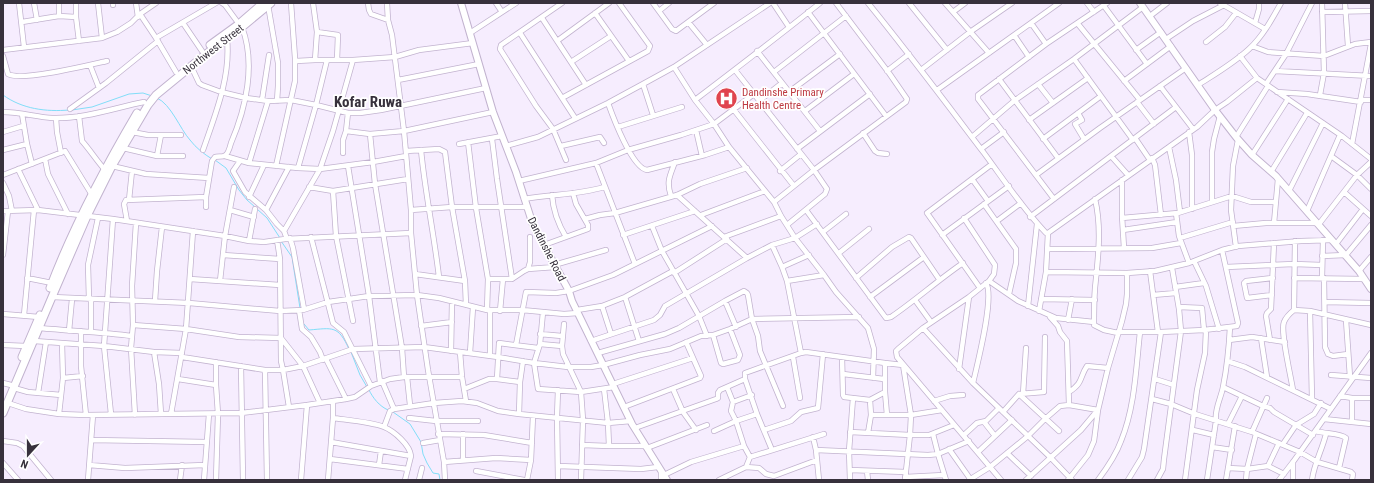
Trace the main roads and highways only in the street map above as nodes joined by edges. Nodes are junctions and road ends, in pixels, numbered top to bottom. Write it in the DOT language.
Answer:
graph roads {
  1 [pos="263,4"];
  2 [pos="240,26"];
  3 [pos="150,97"];
  4 [pos="84,216"];
  5 [pos="12,387"];
  6 [pos="6,403"];
  7 [pos="3,413"];
  1 -- 2 [label="main road, Northwest Street"];
  2 -- 3 [label="main road, Northwest Street"];
  2 -- 3 [label="main road, Northwest Street"];
  3 -- 4 [label="main road"];
  3 -- 4 [label="main road"];
  4 -- 5 [label="main road"];
  4 -- 5 [label="main road"];
  5 -- 6 [label="main road"];
  6 -- 7 [label="main road"];
}
